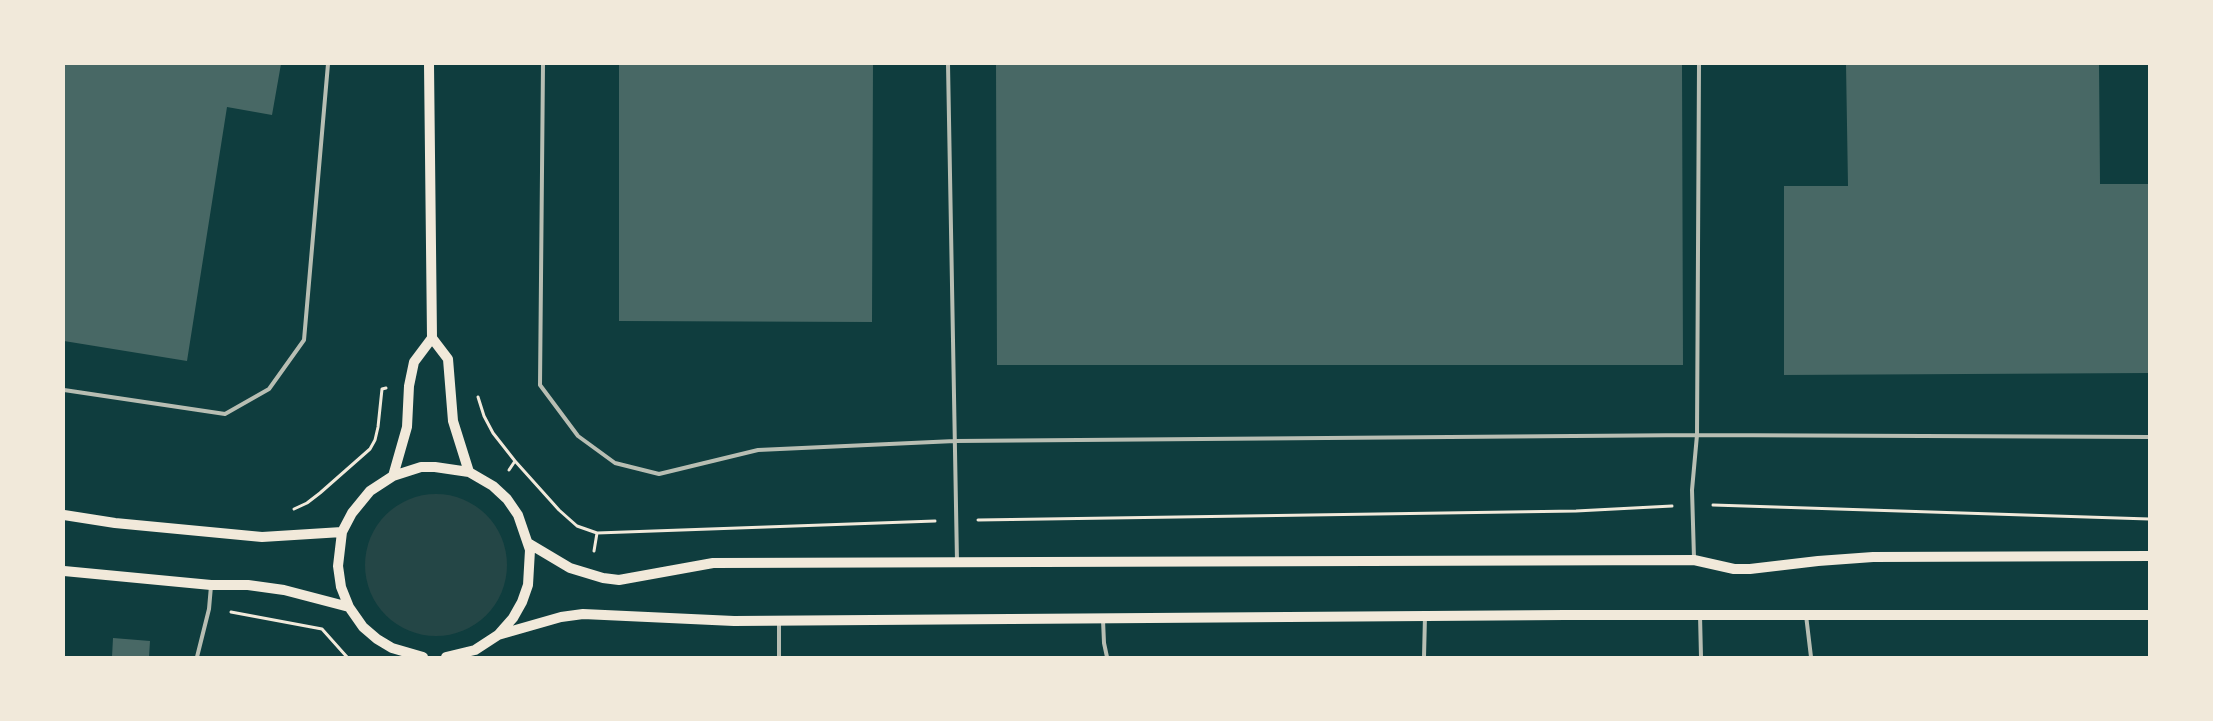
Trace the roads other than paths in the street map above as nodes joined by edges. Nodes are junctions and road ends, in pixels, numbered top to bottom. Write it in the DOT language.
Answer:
graph roads {
  1 [pos="328,64"];
  2 [pos="429,64"];
  3 [pos="543,64"];
  4 [pos="948,64"];
  5 [pos="1699,64"];
  6 [pos="432,338"];
  7 [pos="64,390"];
  8 [pos="1697,435"];
  9 [pos="2149,437"];
  10 [pos="955,441"];
  11 [pos="469,472"];
  12 [pos="393,476"];
  13 [pos="64,517"];
  14 [pos="342,532"];
  15 [pos="528,543"];
  16 [pos="2149,556"];
  17 [pos="1694,560"];
  18 [pos="957,561"];
  19 [pos="64,571"];
  20 [pos="211,585"];
  21 [pos="350,607"];
  22 [pos="1700,615"];
  23 [pos="1806,615"];
  24 [pos="2149,615"];
  25 [pos="1424,616"];
  26 [pos="1103,618"];
  27 [pos="779,620"];
  28 [pos="498,635"];
  29 [pos="197,657"];
  30 [pos="423,657"];
  31 [pos="446,657"];
  32 [pos="779,657"];
  33 [pos="1107,657"];
  34 [pos="1424,657"];
  35 [pos="1702,657"];
  36 [pos="1811,657"];
  1 -- 7 [label="lane"];
  2 -- 6 [label="main road"];
  3 -- 10 [label="lane"];
  4 -- 10 [label="lane"];
  5 -- 8 [label="lane"];
  6 -- 11 [label="main road"];
  6 -- 12 [label="main road"];
  8 -- 9 [label="lane"];
  8 -- 10 [label="lane"];
  8 -- 17 [label="lane"];
  10 -- 18 [label="lane"];
  11 -- 12 [label="main road"];
  11 -- 15 [label="main road"];
  12 -- 14 [label="main road"];
  13 -- 14 [label="main road"];
  14 -- 21 [label="main road"];
  15 -- 18 [label="main road"];
  15 -- 28 [label="main road"];
  16 -- 17 [label="main road"];
  17 -- 18 [label="main road"];
  19 -- 20 [label="main road"];
  20 -- 21 [label="main road"];
  20 -- 29 [label="lane"];
  21 -- 30 [label="main road"];
  22 -- 23 [label="main road"];
  22 -- 25 [label="main road"];
  22 -- 35 [label="lane"];
  23 -- 24 [label="main road"];
  23 -- 36 [label="lane"];
  25 -- 26 [label="main road"];
  25 -- 34 [label="lane"];
  26 -- 27 [label="main road"];
  26 -- 33 [label="lane"];
  27 -- 28 [label="main road"];
  27 -- 32 [label="lane"];
  28 -- 31 [label="main road"];
}
